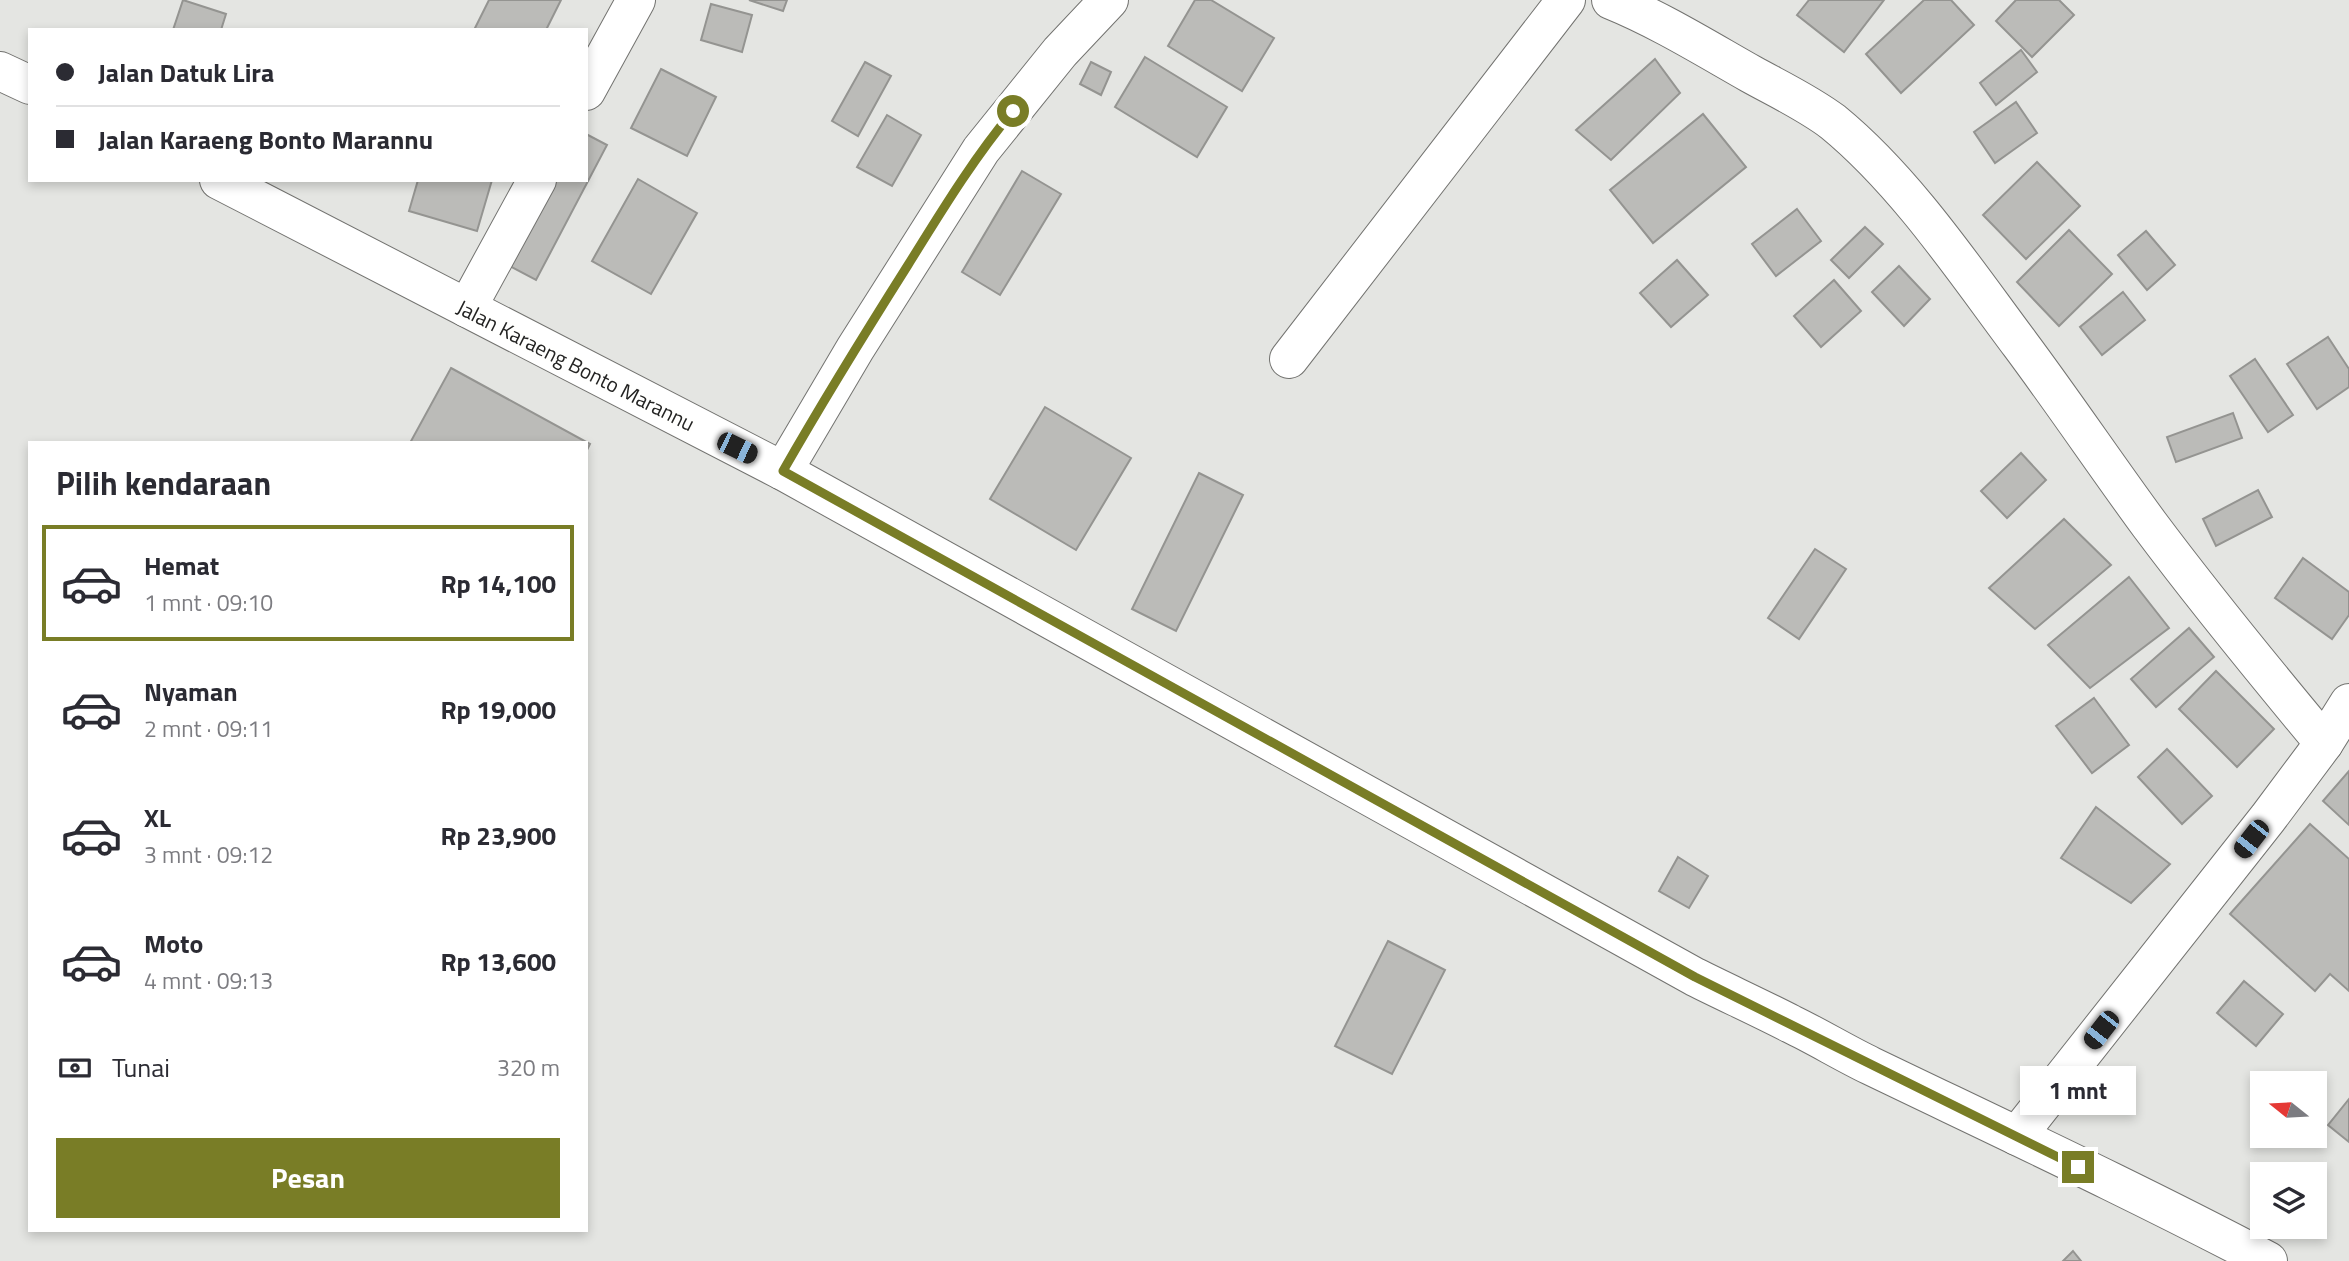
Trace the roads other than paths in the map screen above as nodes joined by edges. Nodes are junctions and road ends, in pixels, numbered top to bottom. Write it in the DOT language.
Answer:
graph roads {
  1 [pos="636,0"];
  2 [pos="1109,0"];
  3 [pos="1566,0"];
  4 [pos="1611,0"];
  5 [pos="0,71"];
  6 [pos="28,84"];
  7 [pos="588,87"];
  8 [pos="223,182"];
  9 [pos="536,182"];
  10 [pos="467,308"];
  11 [pos="1289,359"];
  12 [pos="783,471"];
  13 [pos="2349,703"];
  14 [pos="2324,743"];
  15 [pos="2017,1136"];
  16 [pos="2268,1261"];
  1 -- 7 [label="street"];
  2 -- 12 [label="street"];
  3 -- 11 [label="street"];
  4 -- 14 [label="street"];
  5 -- 6 [label="street"];
  8 -- 10 [label="street, Jalan Karaeng Bonto Marannu"];
  9 -- 10 [label="street"];
  10 -- 12 [label="street, Jalan Karaeng Bonto Marannu"];
  12 -- 15 [label="street, Jalan Karaeng Bonto Marannu"];
  13 -- 14 [label="street"];
  14 -- 15 [label="street"];
  15 -- 16 [label="street, Jalan Karaeng Bonto Marannu"];
}
